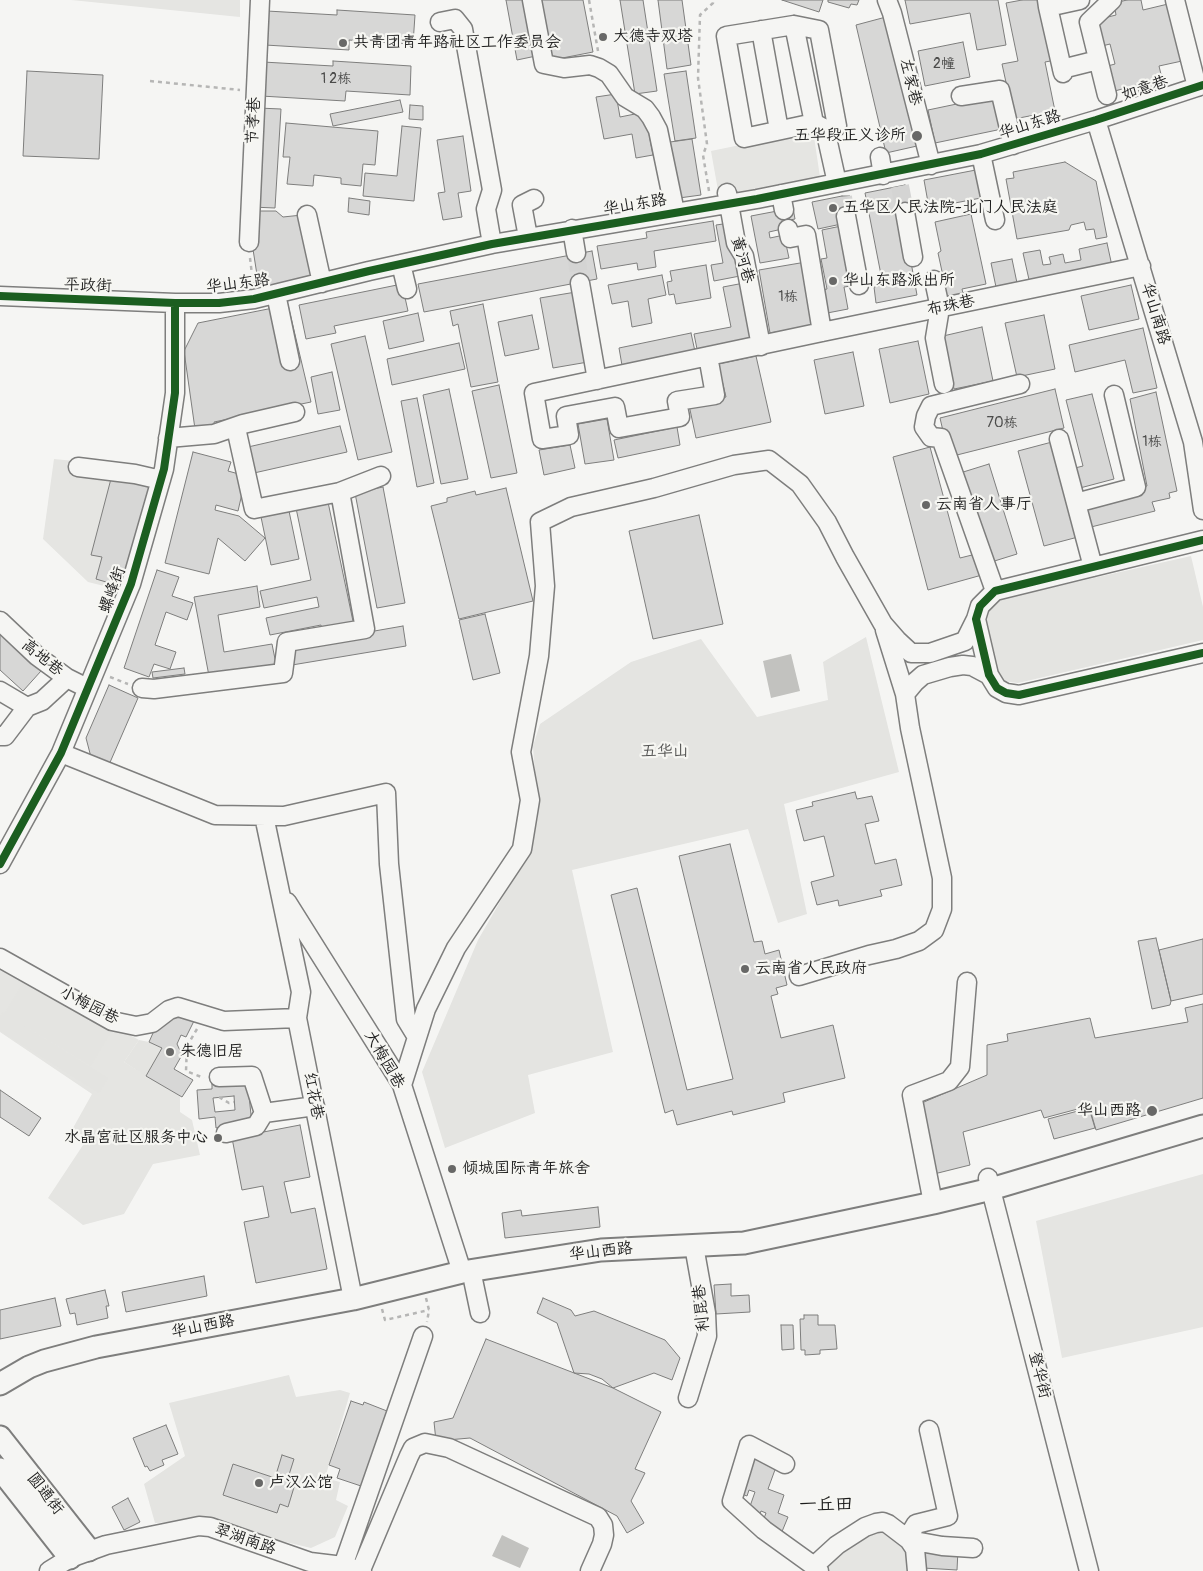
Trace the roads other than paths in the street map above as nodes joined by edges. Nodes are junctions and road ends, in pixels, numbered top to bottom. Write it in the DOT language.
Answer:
graph roads {
  1 [pos="260,0"];
  2 [pos="532,0"];
  3 [pos="887,0"];
  4 [pos="1080,0"];
  5 [pos="1112,0"];
  6 [pos="1175,0"];
  7 [pos="1048,4"];
  8 [pos="440,22"];
  9 [pos="761,30"];
  10 [pos="1098,60"];
  11 [pos="1200,86"];
  12 [pos="961,96"];
  13 [pos="1107,96"];
  14 [pos="1096,120"];
  15 [pos="819,126"];
  16 [pos="779,130"];
  17 [pos="1013,145"];
  18 [pos="981,154"];
  19 [pos="880,157"];
  20 [pos="931,165"];
  21 [pos="894,177"];
  22 [pos="840,188"];
  23 [pos="728,198"];
  24 [pos="534,199"];
  25 [pos="675,212"];
  26 [pos="905,212"];
  27 [pos="307,215"];
  28 [pos="846,216"];
  29 [pos="994,220"];
  30 [pos="572,229"];
  31 [pos="788,229"];
  32 [pos="528,237"];
  33 [pos="249,242"];
  34 [pos="492,244"];
  35 [pos="576,254"];
  36 [pos="913,257"];
  37 [pos="401,264"];
  38 [pos="1141,266"];
  39 [pos="934,280"];
  40 [pos="322,283"];
  41 [pos="580,283"];
  42 [pos="859,285"];
  43 [pos="407,289"];
  44 [pos="276,294"];
  45 [pos="0,296"];
  46 [pos="175,303"];
  47 [pos="940,308"];
  48 [pos="822,332"];
  49 [pos="761,346"];
  50 [pos="708,356"];
  51 [pos="290,361"];
  52 [pos="597,380"];
  53 [pos="944,384"];
  54 [pos="1020,384"];
  55 [pos="1114,395"];
  56 [pos="295,412"];
  57 [pos="236,428"];
  58 [pos="168,438"];
  59 [pos="1059,439"];
  60 [pos="1200,461"];
  61 [pos="78,467"];
  62 [pos="380,476"];
  63 [pos="161,480"];
  64 [pos="340,492"];
  65 [pos="1076,503"];
  66 [pos="1203,510"];
  67 [pos="1203,540"];
  68 [pos="1093,567"];
  69 [pos="995,591"];
  70 [pos="976,619"];
  71 [pos="0,621"];
  72 [pos="883,624"];
  73 [pos="1203,653"];
  74 [pos="989,675"];
  75 [pos="67,678"];
  76 [pos="87,688"];
  77 [pos="142,688"];
  78 [pos="0,691"];
  79 [pos="905,694"];
  80 [pos="27,708"];
  81 [pos="0,736"];
  82 [pos="61,753"];
  83 [pos="264,816"];
  84 [pos="0,864"];
  85 [pos="281,893"];
  86 [pos="0,958"];
  87 [pos="800,976"];
  88 [pos="967,982"];
  89 [pos="297,1018"];
  90 [pos="417,1037"];
  91 [pos="214,1079"];
  92 [pos="402,1085"];
  93 [pos="315,1106"];
  94 [pos="264,1113"];
  95 [pos="1203,1115"];
  96 [pos="1203,1126"];
  97 [pos="226,1133"];
  98 [pos="990,1184"];
  99 [pos="932,1198"];
  100 [pos="694,1246"];
  101 [pos="464,1267"];
  102 [pos="352,1292"];
  103 [pos="480,1313"];
  104 [pos="423,1336"];
  105 [pos="0,1370"];
  106 [pos="0,1384"];
  107 [pos="688,1398"];
  108 [pos="929,1430"];
  109 [pos="0,1437"];
  110 [pos="785,1464"];
  111 [pos="0,1469"];
  112 [pos="909,1540"];
  113 [pos="973,1548"];
  114 [pos="79,1554"];
  115 [pos="343,1566"];
  116 [pos="817,1569"];
  117 [pos="48,1571"];
  118 [pos="362,1571"];
  119 [pos="590,1571"];
  120 [pos="917,1571"];
  121 [pos="1089,1571"];
  1 -- 33 [label="street, 节孝巷"];
  2 -- 25 [label="street"];
  3 -- 20 [label="street, 左家巷"];
  4 -- 7 [label="street"];
  5 -- 10 [label="street"];
  6 -- 11 [label="street"];
  7 -- 10 [label="street"];
  8 -- 34 [label="street"];
  9 -- 15 [label="street"];
  9 -- 16 [label="street"];
  9 -- 16 [label="street"];
  10 -- 13 [label="street"];
  11 -- 14 [label="street, 如意巷"];
  12 -- 17 [label="street"];
  14 -- 17 [label="street, 华山东路"];
  14 -- 38 [label="street, 华山南路"];
  15 -- 16 [label="street"];
  15 -- 22 [label="street"];
  17 -- 18 [label="street, 华山东路"];
  18 -- 20 [label="street, 华山东路"];
  18 -- 29 [label="street"];
  19 -- 21 [label="street"];
  20 -- 21 [label="street, 华山东路"];
  21 -- 22 [label="street, 华山东路"];
  22 -- 23 [label="street, 华山东路"];
  23 -- 25 [label="street, 华山东路"];
  23 -- 49 [label="street, 黄河巷"];
  24 -- 32 [label="street"];
  25 -- 30 [label="street, 华山东路"];
  26 -- 36 [label="street"];
  27 -- 40 [label="street"];
  28 -- 42 [label="street"];
  30 -- 32 [label="street, 华山东路"];
  30 -- 35 [label="street"];
  31 -- 48 [label="street"];
  32 -- 34 [label="street, 华山东路"];
  34 -- 37 [label="street, 华山东路"];
  37 -- 40 [label="street, 华山东路"];
  37 -- 43 [label="street"];
  38 -- 47 [label="street, 布珠巷"];
  38 -- 60 [label="street, 华山南路"];
  39 -- 47 [label="street"];
  40 -- 44 [label="street, 华山东路"];
  41 -- 52 [label="street"];
  44 -- 46 [label="street, 华山东路"];
  44 -- 51 [label="street"];
  45 -- 46 [label="street, 平政街"];
  46 -- 58 [label="street, 螺峰街"];
  47 -- 48 [label="street, 布珠巷"];
  47 -- 53 [label="street"];
  48 -- 49 [label="street, 布珠巷"];
  49 -- 50 [label="street, 布珠巷"];
  50 -- 52 [label="street, 布珠巷"];
  50 -- 52 [label="street, 布珠巷"];
  54 -- 69 [label="street"];
  55 -- 65 [label="street"];
  56 -- 57 [label="street"];
  57 -- 58 [label="street"];
  57 -- 64 [label="street"];
  58 -- 63 [label="street, 螺峰街"];
  59 -- 65 [label="street"];
  60 -- 66 [label="street, 华山南路"];
  61 -- 63 [label="street"];
  62 -- 64 [label="street"];
  63 -- 76 [label="street, 螺峰街"];
  64 -- 77 [label="street"];
  65 -- 68 [label="street"];
  67 -- 68 [label="street"];
  68 -- 69 [label="street"];
  69 -- 70 [label="street"];
  70 -- 72 [label="street"];
  70 -- 74 [label="street"];
  71 -- 75 [label="street, 高地巷"];
  72 -- 79 [label="street"];
  72 -- 90 [label="street"];
  73 -- 74 [label="street"];
  74 -- 79 [label="street"];
  75 -- 76 [label="street, 高地巷"];
  75 -- 80 [label="street"];
  76 -- 82 [label="street, 螺峰街"];
  78 -- 80 [label="street"];
  79 -- 87 [label="street"];
  80 -- 81 [label="street"];
  82 -- 83 [label="street"];
  82 -- 84 [label="street, 螺峰街"];
  83 -- 85 [label="street, 红花巷"];
  83 -- 90 [label="street"];
  85 -- 89 [label="street, 红花巷"];
  85 -- 92 [label="street, 大梅园巷"];
  86 -- 89 [label="street, 小梅园巷"];
  88 -- 99 [label="street"];
  89 -- 93 [label="street, 红花巷"];
  90 -- 92 [label="street"];
  91 -- 94 [label="street"];
  92 -- 101 [label="street, 大梅园巷"];
  93 -- 94 [label="street"];
  93 -- 102 [label="street, 红花巷"];
  94 -- 97 [label="street"];
  95 -- 98 [label="main road, 华山西路"];
  96 -- 98 [label="main road, 华山西路"];
  98 -- 99 [label="main road, 华山西路"];
  98 -- 121 [label="street, 登华街"];
  99 -- 100 [label="main road, 华山西路"];
  99 -- 101 [label="main road, 华山西路"];
  100 -- 101 [label="main road, 华山西路"];
  100 -- 107 [label="street, 利昆巷"];
  101 -- 102 [label="main road, 华山西路"];
  101 -- 103 [label="street, 大梅园巷"];
  102 -- 105 [label="main road, 华山西路"];
  102 -- 106 [label="main road, 华山西路"];
  104 -- 115 [label="street"];
  108 -- 112 [label="street"];
  109 -- 114 [label="main road, 圆通街"];
  110 -- 116 [label="street"];
  111 -- 114 [label="main road, 圆通街"];
  112 -- 113 [label="street"];
  112 -- 116 [label="street"];
  112 -- 120 [label="street"];
  114 -- 115 [label="street, 翠湖南路"];
  114 -- 117 [label="street, 翠湖南路"];
  115 -- 118 [label="street, 翠湖南路"];
  118 -- 119 [label="street"];
}
